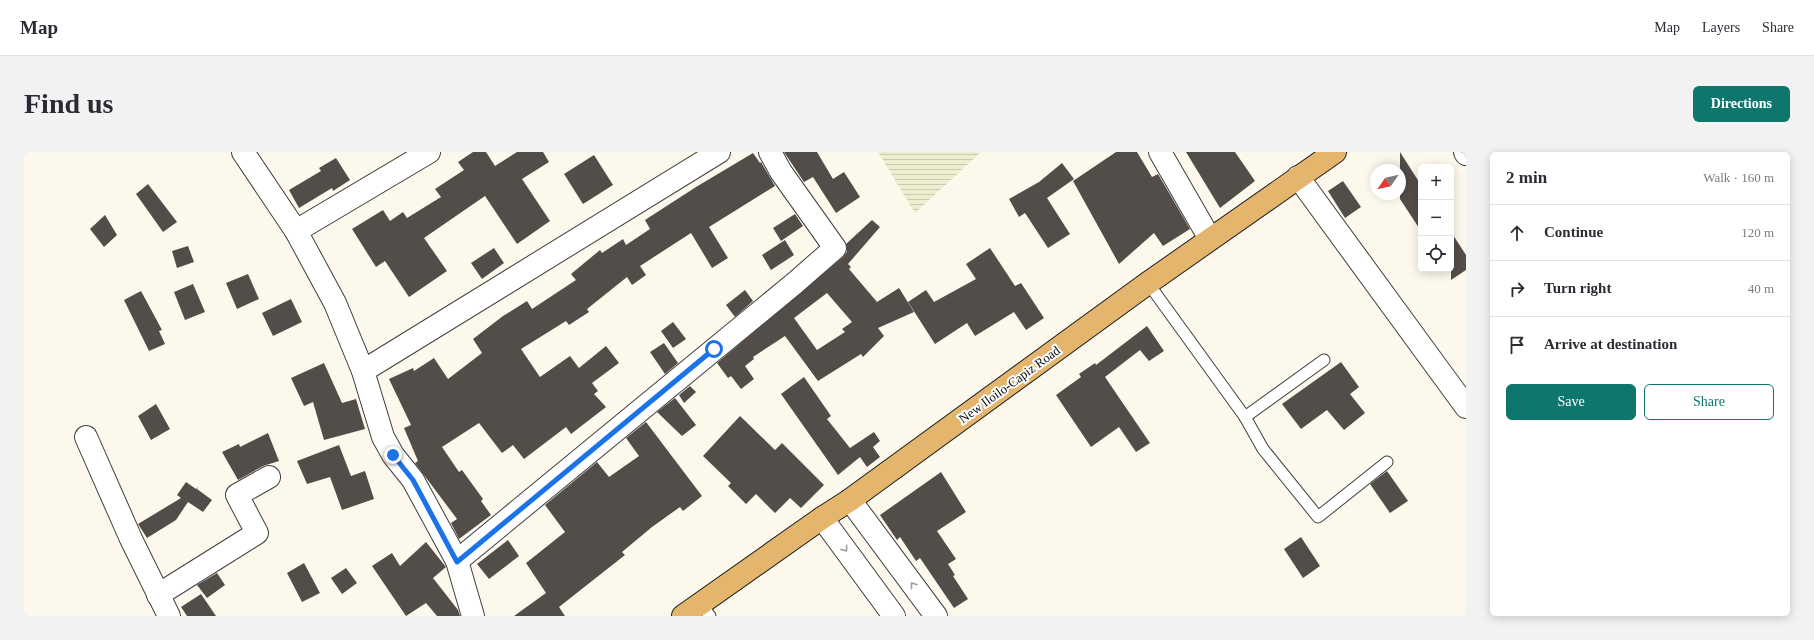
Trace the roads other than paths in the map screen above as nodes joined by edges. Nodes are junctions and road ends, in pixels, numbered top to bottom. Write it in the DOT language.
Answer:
graph roads {
  1 [pos="243,152"];
  2 [pos="429,152"];
  3 [pos="719,152"];
  4 [pos="770,152"];
  5 [pos="1160,152"];
  6 [pos="1335,152"];
  7 [pos="1298,177"];
  8 [pos="296,231"];
  9 [pos="1210,239"];
  10 [pos="1148,283"];
  11 [pos="1324,360"];
  12 [pos="363,371"];
  13 [pos="1466,407"];
  14 [pos="1245,417"];
  15 [pos="86,437"];
  16 [pos="1387,462"];
  17 [pos="269,477"];
  18 [pos="850,500"];
  19 [pos="822,518"];
  20 [pos="457,562"];
  21 [pos="158,595"];
  22 [pos="705,610"];
  23 [pos="169,616"];
  24 [pos="473,616"];
  25 [pos="683,616"];
  26 [pos="894,616"];
  27 [pos="936,616"];
  1 -- 8 [label="street"];
  2 -- 8 [label="street"];
  3 -- 12 [label="street"];
  4 -- 20 [label="street"];
  5 -- 9 [label="street"];
  6 -- 7 [label="highway, New Iloilo-Capiz Road"];
  7 -- 9 [label="highway, New Iloilo-Capiz Road"];
  7 -- 13 [label="street"];
  8 -- 12 [label="street"];
  9 -- 10 [label="highway, New Iloilo-Capiz Road"];
  10 -- 14 [label="lane"];
  10 -- 18 [label="highway, New Iloilo-Capiz Road"];
  11 -- 14 [label="lane"];
  12 -- 20 [label="street"];
  14 -- 16 [label="lane"];
  15 -- 21 [label="street"];
  17 -- 21 [label="street"];
  18 -- 19 [label="highway, New Iloilo-Capiz Road"];
  27 -- 18 [label="street, one-way"];
  19 -- 22 [label="highway, New Iloilo-Capiz Road"];
  19 -- 26 [label="street, one-way"];
  20 -- 24 [label="street"];
  21 -- 23 [label="street"];
  22 -- 25 [label="highway, New Iloilo-Capiz Road"];
}
